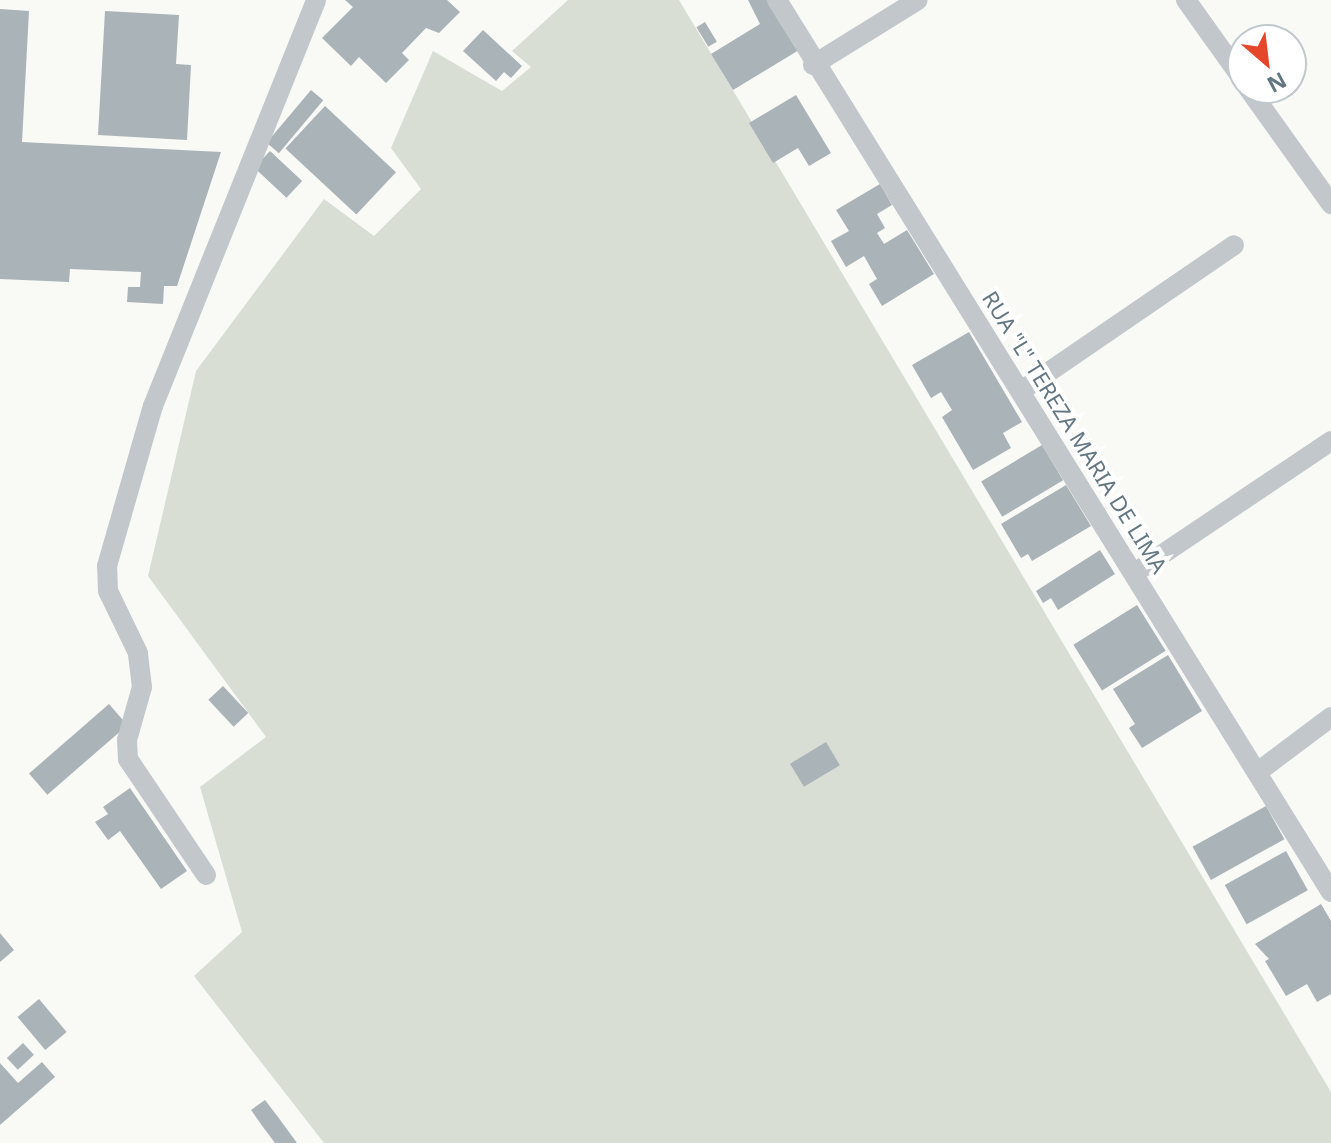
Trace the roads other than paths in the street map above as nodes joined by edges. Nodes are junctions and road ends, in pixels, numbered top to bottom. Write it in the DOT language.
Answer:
graph roads {
  1 [pos="316,0"];
  2 [pos="777,0"];
  3 [pos="918,0"];
  4 [pos="1186,0"];
  5 [pos="1227,58"];
  6 [pos="813,65"];
  7 [pos="1259,104"];
  8 [pos="1331,204"];
  9 [pos="1234,245"];
  10 [pos="1021,391"];
  11 [pos="1331,441"];
  12 [pos="1136,572"];
  13 [pos="1331,717"];
  14 [pos="1259,771"];
  15 [pos="206,875"];
  16 [pos="1331,892"];
  1 -- 15 [label="street"];
  2 -- 6 [label="street, RUA \"L\" TEREZA MARIA DE LIMA"];
  3 -- 6 [label="street"];
  4 -- 5 [label="street"];
  6 -- 10 [label="street, RUA \"L\" TEREZA MARIA DE LIMA"];
  7 -- 8 [label="street"];
  9 -- 10 [label="street"];
  10 -- 12 [label="street, RUA \"L\" TEREZA MARIA DE LIMA"];
  11 -- 12 [label="street"];
  12 -- 14 [label="street, RUA \"L\" TEREZA MARIA DE LIMA"];
  13 -- 14 [label="street"];
  14 -- 16 [label="street, RUA \"L\" TEREZA MARIA DE LIMA"];
}
